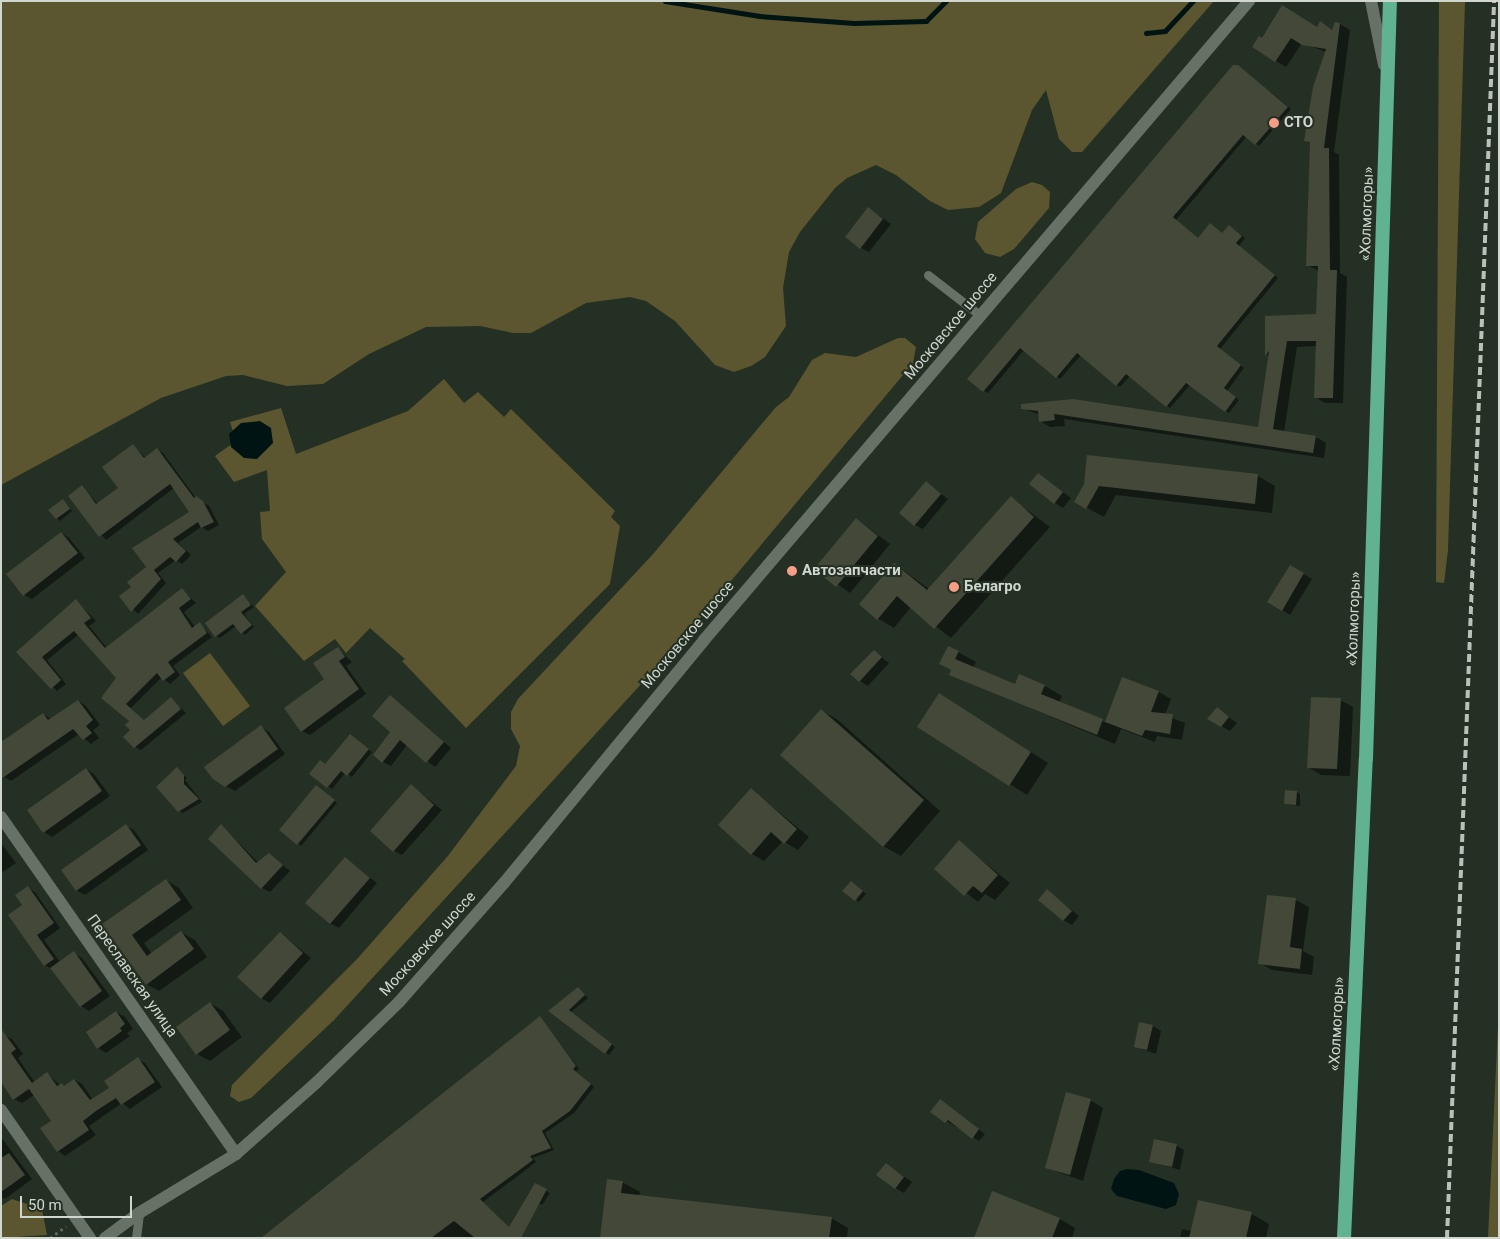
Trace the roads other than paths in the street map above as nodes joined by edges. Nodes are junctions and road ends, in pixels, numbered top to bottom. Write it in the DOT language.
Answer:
graph roads {
  1 [pos="1249,1"];
  2 [pos="1371,1"];
  3 [pos="1390,1"];
  4 [pos="1387,100"];
  5 [pos="928,275"];
  6 [pos="981,316"];
  7 [pos="1,817"];
  8 [pos="1,1110"];
  9 [pos="236,1154"];
  10 [pos="139,1213"];
  11 [pos="90,1238"];
  12 [pos="105,1238"];
  13 [pos="136,1238"];
  14 [pos="1344,1238"];
  1 -- 6 [label="street, Московское шоссе"];
  2 -- 4 [label="street"];
  3 -- 4 [label="highway, «Холмогоры»"];
  4 -- 14 [label="highway, «Холмогоры»"];
  5 -- 6 [label="lane"];
  6 -- 9 [label="street, Московское шоссе"];
  7 -- 9 [label="street, Переславская улица"];
  8 -- 11 [label="street"];
  9 -- 10 [label="street, Московское шоссе"];
  10 -- 12 [label="street, Московское шоссе"];
  10 -- 13 [label="lane"];
}
